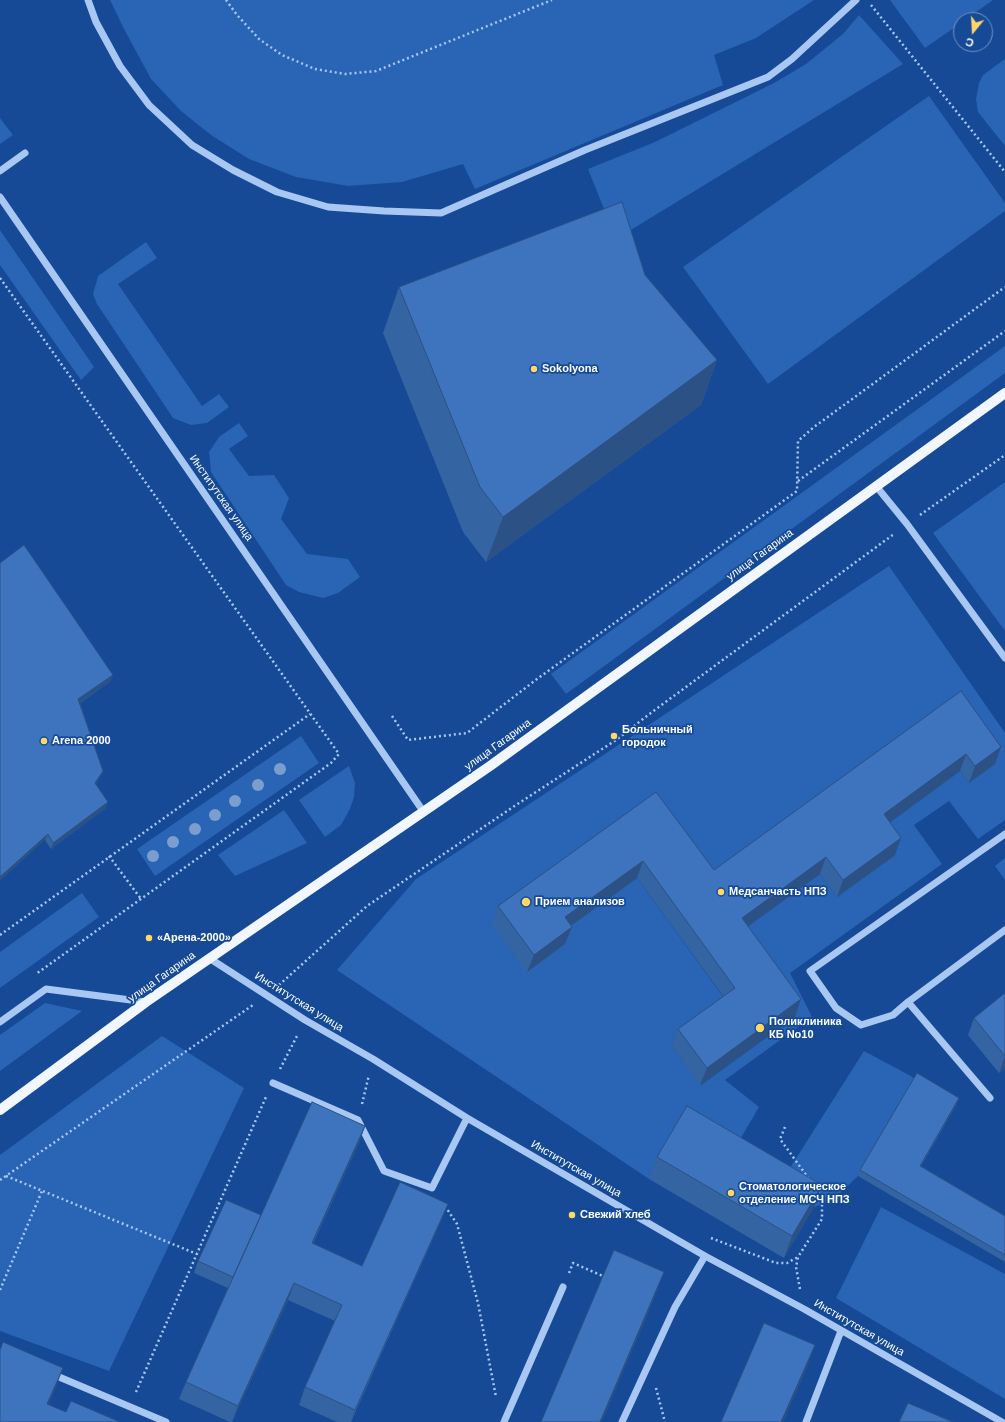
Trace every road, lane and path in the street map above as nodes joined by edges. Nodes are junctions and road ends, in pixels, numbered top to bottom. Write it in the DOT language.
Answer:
graph roads {
  1 [pos="88,0"];
  2 [pos="226,0"];
  3 [pos="552,0"];
  4 [pos="856,0"];
  5 [pos="867,0"];
  6 [pos="25,153"];
  7 [pos="0,171"];
  8 [pos="1005,172"];
  9 [pos="0,197"];
  10 [pos="0,278"];
  11 [pos="1005,287"];
  12 [pos="1005,330"];
  13 [pos="1005,393"];
  14 [pos="1005,455"];
  15 [pos="797,482"];
  16 [pos="876,486"];
  17 [pos="907,524"];
  18 [pos="1005,658"];
  19 [pos="310,714"];
  20 [pos="392,716"];
  21 [pos="423,811"];
  22 [pos="1005,834"];
  23 [pos="109,856"];
  24 [pos="141,899"];
  25 [pos="1005,930"];
  26 [pos="0,935"];
  27 [pos="209,958"];
  28 [pos="32,977"];
  29 [pos="267,996"];
  30 [pos="146,1002"];
  31 [pos="908,1002"];
  32 [pos="305,1020"];
  33 [pos="0,1022"];
  34 [pos="373,1060"];
  35 [pos="272,1083"];
  36 [pos="990,1098"];
  37 [pos="0,1110"];
  38 [pos="467,1118"];
  39 [pos="358,1120"];
  40 [pos="785,1127"];
  41 [pos="6,1176"];
  42 [pos="0,1180"];
  43 [pos="810,1180"];
  44 [pos="814,1185"];
  45 [pos="432,1188"];
  46 [pos="42,1191"];
  47 [pos="706,1236"];
  48 [pos="197,1254"];
  49 [pos="705,1256"];
  50 [pos="798,1257"];
  51 [pos="610,1279"];
  52 [pos="563,1287"];
  53 [pos="0,1290"];
  54 [pos="804,1309"];
  55 [pos="841,1331"];
  56 [pos="48,1373"];
  57 [pos="496,1400"];
  58 [pos="129,1406"];
  59 [pos="166,1422"];
  60 [pos="504,1422"];
  61 [pos="622,1422"];
  62 [pos="806,1422"];
  63 [pos="1002,1422"];
  1 -- 4 [label="street"];
  2 -- 3 [label="path"];
  5 -- 8 [label="path"];
  6 -- 7 [label="street"];
  9 -- 21 [label="street, Институтская улица"];
  10 -- 19 [label="path"];
  11 -- 15 [label="path"];
  12 -- 15 [label="path"];
  13 -- 16 [label="main road, улица Гагарина"];
  14 -- 17 [label="path"];
  15 -- 20 [label="path"];
  16 -- 17 [label="street"];
  16 -- 21 [label="main road, улица Гагарина"];
  17 -- 18 [label="street"];
  17 -- 29 [label="path"];
  19 -- 23 [label="path"];
  19 -- 24 [label="path"];
  21 -- 27 [label="main road, улица Гагарина"];
  22 -- 31 [label="street"];
  23 -- 24 [label="path"];
  23 -- 26 [label="path"];
  24 -- 28 [label="path"];
  25 -- 31 [label="street"];
  27 -- 29 [label="street, Институтская улица"];
  27 -- 30 [label="main road, улица Гагарина"];
  29 -- 32 [label="street, Институтская улица"];
  29 -- 41 [label="path"];
  30 -- 33 [label="street"];
  30 -- 37 [label="main road, улица Гагарина"];
  31 -- 36 [label="street"];
  32 -- 34 [label="street, Институтская улица"];
  32 -- 35 [label="path"];
  34 -- 38 [label="street, Институтская улица"];
  34 -- 39 [label="path"];
  35 -- 39 [label="street"];
  35 -- 48 [label="path"];
  38 -- 45 [label="street"];
  38 -- 49 [label="street, Институтская улица"];
  39 -- 45 [label="street"];
  40 -- 43 [label="path"];
  41 -- 42 [label="path"];
  41 -- 46 [label="path"];
  44 -- 50 [label="path"];
  45 -- 57 [label="path"];
  46 -- 48 [label="path"];
  46 -- 53 [label="path"];
  47 -- 50 [label="path"];
  48 -- 58 [label="path"];
  49 -- 54 [label="street, Институтская улица"];
  49 -- 61 [label="street"];
  50 -- 54 [label="path"];
  51 -- 52 [label="path"];
  52 -- 60 [label="street"];
  54 -- 55 [label="street, Институтская улица"];
  55 -- 62 [label="street"];
  55 -- 63 [label="street, Институтская улица"];
  56 -- 58 [label="street"];
  58 -- 59 [label="street"];
}
